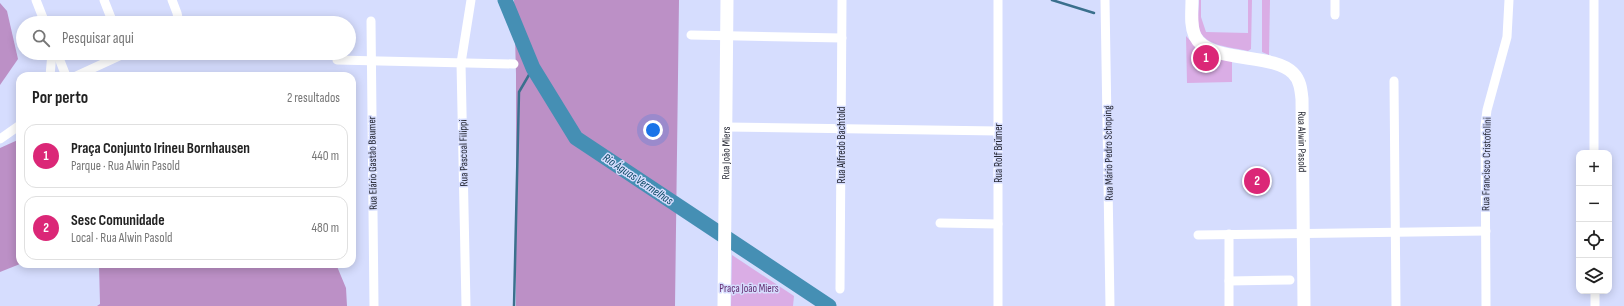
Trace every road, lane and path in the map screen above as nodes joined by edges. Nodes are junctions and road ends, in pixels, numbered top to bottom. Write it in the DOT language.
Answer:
graph roads {
  1 [pos="36,0"];
  2 [pos="104,0"];
  3 [pos="172,0"];
  4 [pos="471,0"];
  5 [pos="728,0"];
  6 [pos="842,0"];
  7 [pos="998,0"];
  8 [pos="1105,0"];
  9 [pos="1192,0"];
  10 [pos="1335,0"];
  11 [pos="1509,0"];
  12 [pos="1594,0"];
  13 [pos="1335,15"];
  14 [pos="42,16"];
  15 [pos="110,16"];
  16 [pos="178,16"];
  17 [pos="371,21"];
  18 [pos="691,35"];
  19 [pos="727,36"];
  20 [pos="842,38"];
  21 [pos="51,60"];
  22 [pos="60,60"];
  23 [pos="110,60"];
  24 [pos="337,60"];
  25 [pos="371,61"];
  26 [pos="461,63"];
  27 [pos="514,64"];
  28 [pos="50,72"];
  29 [pos="64,72"];
  30 [pos="85,72"];
  31 [pos="1394,81"];
  32 [pos="726,127"];
  33 [pos="16,128"];
  34 [pos="841,129"];
  35 [pos="998,131"];
  36 [pos="0,139"];
  37 [pos="1594,150"];
  38 [pos="940,223"];
  39 [pos="998,224"];
  40 [pos="1486,231"];
  41 [pos="1395,232"];
  42 [pos="1303,233"];
  43 [pos="1229,234"];
  44 [pos="1198,235"];
  45 [pos="1290,280"];
  46 [pos="1229,281"];
  47 [pos="840,289"];
  48 [pos="1595,294"];
  49 [pos="374,306"];
  50 [pos="466,306"];
  51 [pos="724,306"];
  52 [pos="998,306"];
  53 [pos="1110,306"];
  54 [pos="1229,306"];
  55 [pos="1304,306"];
  56 [pos="1396,306"];
  57 [pos="1486,306"];
  58 [pos="1595,306"];
  1 -- 14 [label="street"];
  2 -- 15 [label="street"];
  3 -- 16 [label="street"];
  4 -- 26 [label="street, Rua Pascoal Filippi"];
  5 -- 19 [label="street, Rua João Miers"];
  6 -- 20 [label="street, Rua Alfredo Bachtold"];
  7 -- 35 [label="street, Rua Rolf Brümer"];
  8 -- 53 [label="street, Rua Mário Pedro Schoping"];
  9 -- 42 [label="street, Rua Alwin Pasold"];
  10 -- 13 [label="street"];
  11 -- 40 [label="street, Rua Francisco Cristofolini"];
  12 -- 37 [label="street"];
  17 -- 25 [label="street, Rua Elário Gastão Baumer"];
  18 -- 19 [label="street"];
  19 -- 20 [label="street"];
  19 -- 32 [label="street, Rua João Miers"];
  20 -- 34 [label="street, Rua Alfredo Bachtold"];
  21 -- 28 [label="street"];
  22 -- 29 [label="street"];
  23 -- 30 [label="street"];
  24 -- 25 [label="street"];
  25 -- 26 [label="street"];
  25 -- 49 [label="street, Rua Elário Gastão Baumer"];
  26 -- 27 [label="street"];
  26 -- 50 [label="street, Rua Pascoal Filippi"];
  31 -- 41 [label="street"];
  32 -- 34 [label="street"];
  32 -- 51 [label="street, Rua João Miers"];
  33 -- 36 [label="street"];
  34 -- 35 [label="street"];
  34 -- 47 [label="street, Rua Alfredo Bachtold"];
  35 -- 39 [label="street, Rua Rolf Brümer"];
  38 -- 39 [label="street"];
  39 -- 52 [label="street, Rua Rolf Brümer"];
  40 -- 41 [label="street"];
  40 -- 57 [label="street, Rua Francisco Cristofolini"];
  41 -- 42 [label="street"];
  41 -- 56 [label="street"];
  42 -- 43 [label="street"];
  42 -- 55 [label="street, Rua Alwin Pasold"];
  43 -- 44 [label="street"];
  43 -- 46 [label="street"];
  45 -- 46 [label="street"];
  46 -- 54 [label="street"];
  48 -- 58 [label="street"];
}
